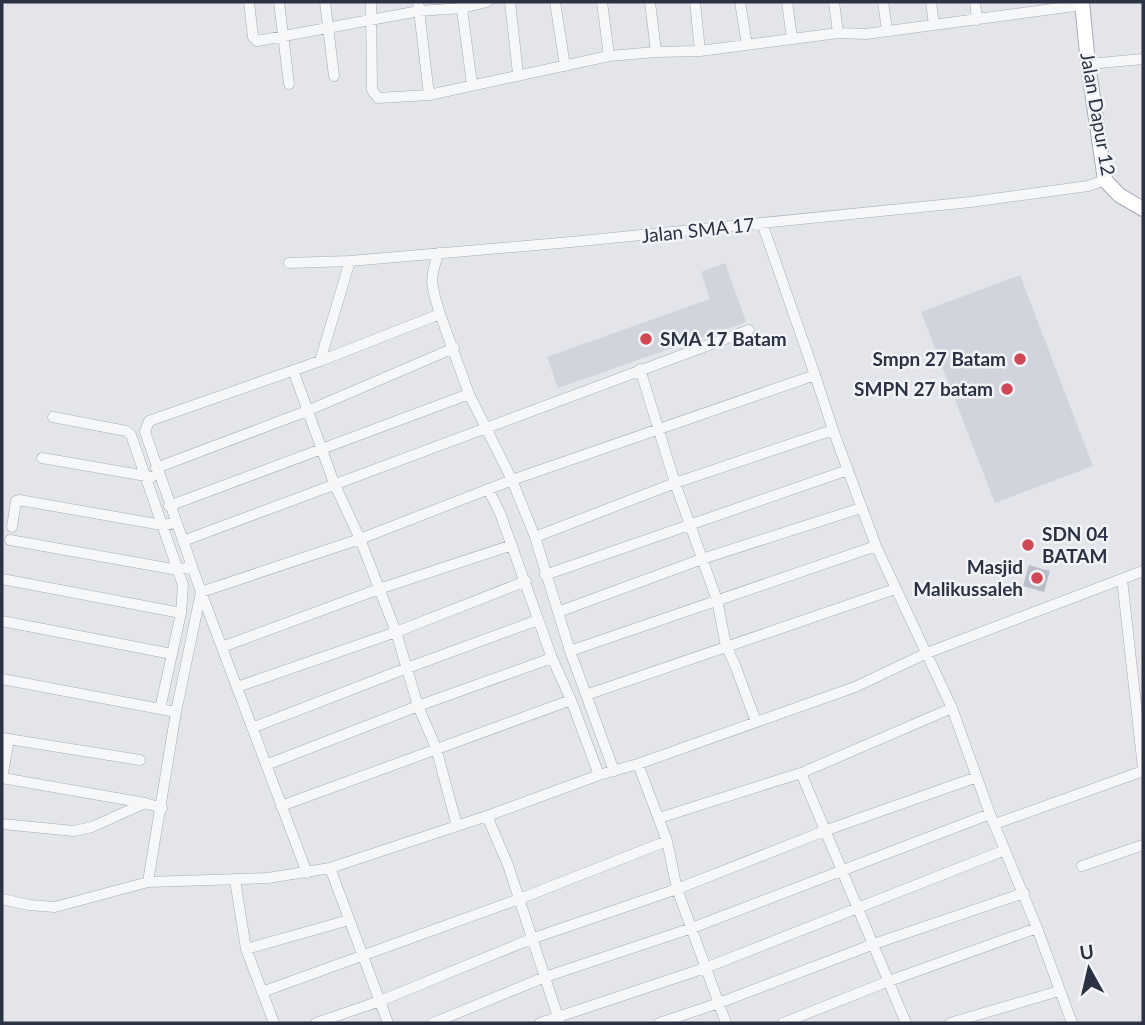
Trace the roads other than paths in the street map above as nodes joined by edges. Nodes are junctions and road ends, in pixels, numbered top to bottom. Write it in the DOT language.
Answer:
graph roads {
  1 [pos="249,2"];
  2 [pos="279,2"];
  3 [pos="325,2"];
  4 [pos="371,2"];
  5 [pos="487,2"];
  6 [pos="510,2"];
  7 [pos="555,2"];
  8 [pos="602,2"];
  9 [pos="650,2"];
  10 [pos="695,2"];
  11 [pos="740,2"];
  12 [pos="787,2"];
  13 [pos="834,2"];
  14 [pos="883,2"];
  15 [pos="931,2"];
  16 [pos="975,2"];
  17 [pos="1021,2"];
  18 [pos="1082,3"];
  19 [pos="462,5"];
  20 [pos="419,6"];
  21 [pos="1022,14"];
  22 [pos="372,19"];
  23 [pos="977,20"];
  24 [pos="934,25"];
  25 [pos="328,27"];
  26 [pos="887,30"];
  27 [pos="838,33"];
  28 [pos="282,37"];
  29 [pos="792,39"];
  30 [pos="747,45"];
  31 [pos="700,51"];
  32 [pos="656,52"];
  33 [pos="609,56"];
  34 [pos="1143,59"];
  35 [pos="1088,64"];
  36 [pos="565,66"];
  37 [pos="518,74"];
  38 [pos="334,76"];
  39 [pos="289,84"];
  40 [pos="472,84"];
  41 [pos="429,94"];
  42 [pos="1105,180"];
  43 [pos="1143,209"];
  44 [pos="762,223"];
  45 [pos="439,253"];
  46 [pos="350,261"];
  47 [pos="289,262"];
  48 [pos="440,314"];
  49 [pos="749,330"];
  50 [pos="454,348"];
  51 [pos="320,361"];
  52 [pos="640,369"];
  53 [pos="293,370"];
  54 [pos="815,374"];
  55 [pos="469,394"];
  56 [pos="307,411"];
  57 [pos="53,417"];
  58 [pos="486,428"];
  59 [pos="657,429"];
  60 [pos="833,430"];
  61 [pos="322,449"];
  62 [pos="42,458"];
  63 [pos="848,470"];
  64 [pos="157,473"];
  65 [pos="146,477"];
  66 [pos="512,480"];
  67 [pos="334,483"];
  68 [pos="675,483"];
  69 [pos="488,489"];
  70 [pos="169,506"];
  71 [pos="861,508"];
  72 [pos="176,523"];
  73 [pos="162,525"];
  74 [pos="690,526"];
  75 [pos="12,527"];
  76 [pos="535,537"];
  77 [pos="360,539"];
  78 [pos="10,540"];
  79 [pos="183,541"];
  80 [pos="512,545"];
  81 [pos="876,546"];
  82 [pos="702,559"];
  83 [pos="192,566"];
  84 [pos="178,570"];
  85 [pos="1143,571"];
  86 [pos="545,575"];
  87 [pos="2,579"];
  88 [pos="1122,579"];
  89 [pos="526,582"];
  90 [pos="379,589"];
  91 [pos="895,589"];
  92 [pos="201,592"];
  93 [pos="717,600"];
  94 [pos="558,612"];
  95 [pos="181,613"];
  96 [pos="538,620"];
  97 [pos="2,621"];
  98 [pos="396,632"];
  99 [pos="726,646"];
  100 [pos="222,647"];
  101 [pos="570,651"];
  102 [pos="928,653"];
  103 [pos="172,654"];
  104 [pos="552,658"];
  105 [pos="407,668"];
  106 [pos="2,679"];
  107 [pos="237,687"];
  108 [pos="586,695"];
  109 [pos="571,700"];
  110 [pos="418,706"];
  111 [pos="952,708"];
  112 [pos="160,709"];
  113 [pos="176,712"];
  114 [pos="755,722"];
  115 [pos="253,728"];
  116 [pos="5,738"];
  117 [pos="436,748"];
  118 [pos="140,760"];
  119 [pos="638,764"];
  120 [pos="266,765"];
  121 [pos="1143,769"];
  122 [pos="614,771"];
  123 [pos="801,773"];
  124 [pos="599,775"];
  125 [pos="977,777"];
  126 [pos="2,779"];
  127 [pos="145,803"];
  128 [pos="281,806"];
  129 [pos="162,808"];
  130 [pos="990,814"];
  131 [pos="487,816"];
  132 [pos="659,818"];
  133 [pos="2,824"];
  134 [pos="995,824"];
  135 [pos="457,825"];
  136 [pos="827,830"];
  137 [pos="667,841"];
  138 [pos="1143,845"];
  139 [pos="1005,850"];
  140 [pos="1082,866"];
  141 [pos="330,868"];
  142 [pos="843,872"];
  143 [pos="307,873"];
  144 [pos="235,880"];
  145 [pos="148,882"];
  146 [pos="677,889"];
  147 [pos="1024,893"];
  148 [pos="2,899"];
  149 [pos="519,899"];
  150 [pos="859,909"];
  151 [pos="349,920"];
  152 [pos="692,928"];
  153 [pos="1037,928"];
  154 [pos="531,939"];
  155 [pos="874,944"];
  156 [pos="246,949"];
  157 [pos="364,956"];
  158 [pos="705,968"];
  159 [pos="545,977"];
  160 [pos="889,981"];
  161 [pos="1059,991"];
  162 [pos="262,992"];
  163 [pos="380,1001"];
  164 [pos="719,1003"];
  165 [pos="559,1020"];
  166 [pos="274,1023"];
  167 [pos="316,1023"];
  168 [pos="388,1023"];
  169 [pos="433,1023"];
  170 [pos="540,1023"];
  171 [pos="659,1023"];
  172 [pos="726,1023"];
  173 [pos="783,1023"];
  174 [pos="906,1023"];
  175 [pos="950,1023"];
  176 [pos="1072,1023"];
  1 -- 28 [label="street"];
  2 -- 28 [label="street"];
  3 -- 25 [label="street"];
  4 -- 22 [label="street"];
  5 -- 19 [label="street"];
  6 -- 37 [label="street"];
  7 -- 36 [label="street"];
  8 -- 33 [label="street"];
  9 -- 32 [label="street"];
  10 -- 31 [label="street"];
  11 -- 30 [label="street"];
  12 -- 29 [label="street"];
  13 -- 27 [label="street"];
  14 -- 26 [label="street"];
  15 -- 24 [label="street"];
  16 -- 23 [label="street"];
  17 -- 21 [label="street"];
  18 -- 21 [label="street"];
  18 -- 35 [label="street, Jalan Dapur 12"];
  19 -- 20 [label="street"];
  19 -- 40 [label="street"];
  20 -- 22 [label="street"];
  20 -- 41 [label="street"];
  21 -- 23 [label="street"];
  22 -- 25 [label="street"];
  22 -- 41 [label="street"];
  23 -- 24 [label="street"];
  24 -- 26 [label="street"];
  25 -- 28 [label="street"];
  25 -- 38 [label="street"];
  26 -- 27 [label="street"];
  27 -- 29 [label="street"];
  28 -- 39 [label="street"];
  29 -- 30 [label="street"];
  30 -- 31 [label="street"];
  31 -- 32 [label="street"];
  32 -- 33 [label="street"];
  33 -- 36 [label="street"];
  34 -- 35 [label="street"];
  35 -- 42 [label="street, Jalan Dapur 12"];
  36 -- 37 [label="street"];
  37 -- 40 [label="street"];
  40 -- 41 [label="street"];
  42 -- 43 [label="street, Jalan Dapur 12"];
  42 -- 44 [label="street, Jalan SMA 17"];
  44 -- 45 [label="street, Jalan SMA 17"];
  44 -- 54 [label="street"];
  45 -- 46 [label="street, Jalan SMA 17"];
  45 -- 48 [label="street"];
  46 -- 47 [label="street, Jalan SMA 17"];
  46 -- 51 [label="street"];
  48 -- 50 [label="street"];
  48 -- 51 [label="street"];
  49 -- 52 [label="street"];
  50 -- 55 [label="street"];
  50 -- 56 [label="street"];
  51 -- 53 [label="street"];
  52 -- 58 [label="street"];
  52 -- 59 [label="street"];
  53 -- 56 [label="street"];
  53 -- 64 [label="street"];
  54 -- 59 [label="street"];
  54 -- 60 [label="street"];
  55 -- 58 [label="street"];
  55 -- 61 [label="street"];
  56 -- 61 [label="street"];
  56 -- 64 [label="street"];
  57 -- 65 [label="street"];
  58 -- 66 [label="street"];
  58 -- 67 [label="street"];
  59 -- 66 [label="street"];
  59 -- 68 [label="street"];
  60 -- 63 [label="street"];
  60 -- 68 [label="street"];
  61 -- 67 [label="street"];
  61 -- 70 [label="street"];
  62 -- 65 [label="street"];
  63 -- 71 [label="street"];
  63 -- 74 [label="street"];
  64 -- 65 [label="street"];
  64 -- 70 [label="street"];
  65 -- 73 [label="street"];
  66 -- 69 [label="street"];
  66 -- 76 [label="street"];
  67 -- 77 [label="street"];
  67 -- 79 [label="street"];
  68 -- 74 [label="street"];
  68 -- 76 [label="street"];
  69 -- 77 [label="street"];
  69 -- 80 [label="street"];
  70 -- 72 [label="street"];
  71 -- 81 [label="street"];
  71 -- 82 [label="street"];
  72 -- 73 [label="street"];
  72 -- 79 [label="street"];
  73 -- 75 [label="street"];
  73 -- 84 [label="street"];
  74 -- 82 [label="street"];
  74 -- 86 [label="street"];
  76 -- 86 [label="street"];
  77 -- 90 [label="street"];
  77 -- 92 [label="street"];
  78 -- 84 [label="street"];
  79 -- 83 [label="street"];
  80 -- 89 [label="street"];
  80 -- 90 [label="street"];
  81 -- 91 [label="street"];
  81 -- 93 [label="street"];
  82 -- 93 [label="street"];
  82 -- 94 [label="street"];
  83 -- 84 [label="street"];
  83 -- 92 [label="street"];
  84 -- 95 [label="street"];
  85 -- 88 [label="street"];
  86 -- 94 [label="street"];
  87 -- 95 [label="street"];
  88 -- 102 [label="street"];
  88 -- 121 [label="street"];
  89 -- 96 [label="street"];
  89 -- 98 [label="street"];
  90 -- 98 [label="street"];
  90 -- 100 [label="street"];
  91 -- 99 [label="street"];
  91 -- 102 [label="street"];
  92 -- 100 [label="street"];
  92 -- 113 [label="street"];
  93 -- 99 [label="street"];
  93 -- 101 [label="street"];
  94 -- 101 [label="street"];
  95 -- 103 [label="street"];
  96 -- 104 [label="street"];
  96 -- 105 [label="street"];
  97 -- 103 [label="street"];
  98 -- 105 [label="street"];
  98 -- 107 [label="street"];
  99 -- 108 [label="street"];
  99 -- 114 [label="street"];
  100 -- 107 [label="street"];
  101 -- 108 [label="street"];
  102 -- 111 [label="street"];
  102 -- 114 [label="street"];
  103 -- 112 [label="street"];
  104 -- 109 [label="street"];
  104 -- 110 [label="street"];
  105 -- 110 [label="street"];
  105 -- 115 [label="street"];
  106 -- 112 [label="street"];
  107 -- 115 [label="street"];
  108 -- 122 [label="street"];
  109 -- 117 [label="street"];
  109 -- 124 [label="street"];
  110 -- 117 [label="street"];
  110 -- 120 [label="street"];
  111 -- 123 [label="street"];
  111 -- 125 [label="street"];
  112 -- 113 [label="street"];
  113 -- 129 [label="street"];
  114 -- 119 [label="street"];
  115 -- 120 [label="street"];
  116 -- 118 [label="street"];
  116 -- 126 [label="street"];
  117 -- 128 [label="street"];
  117 -- 135 [label="street"];
  119 -- 122 [label="street"];
  119 -- 132 [label="street"];
  120 -- 128 [label="street"];
  121 -- 134 [label="street"];
  122 -- 124 [label="street"];
  123 -- 132 [label="street"];
  123 -- 136 [label="street"];
  124 -- 131 [label="street"];
  125 -- 130 [label="street"];
  125 -- 136 [label="street"];
  126 -- 127 [label="street"];
  127 -- 129 [label="street"];
  127 -- 133 [label="street"];
  128 -- 143 [label="street"];
  129 -- 145 [label="street"];
  130 -- 134 [label="street"];
  130 -- 142 [label="street"];
  131 -- 135 [label="street"];
  131 -- 149 [label="street"];
  132 -- 137 [label="street"];
  134 -- 139 [label="street"];
  135 -- 141 [label="street"];
  136 -- 142 [label="street"];
  136 -- 146 [label="street"];
  137 -- 146 [label="street"];
  137 -- 149 [label="street"];
  138 -- 140 [label="street"];
  139 -- 147 [label="street"];
  139 -- 150 [label="street"];
  141 -- 143 [label="street"];
  141 -- 151 [label="street"];
  142 -- 150 [label="street"];
  142 -- 152 [label="street"];
  143 -- 144 [label="street"];
  144 -- 145 [label="street"];
  144 -- 156 [label="street"];
  145 -- 148 [label="street"];
  146 -- 152 [label="street"];
  146 -- 154 [label="street"];
  147 -- 153 [label="street"];
  147 -- 155 [label="street"];
  149 -- 154 [label="street"];
  149 -- 157 [label="street"];
  150 -- 155 [label="street"];
  150 -- 158 [label="street"];
  151 -- 156 [label="street"];
  151 -- 157 [label="street"];
  152 -- 158 [label="street"];
  152 -- 159 [label="street"];
  153 -- 160 [label="street"];
  153 -- 161 [label="street"];
  154 -- 159 [label="street"];
  154 -- 163 [label="street"];
  155 -- 160 [label="street"];
  155 -- 164 [label="street"];
  156 -- 162 [label="street"];
  157 -- 162 [label="street"];
  157 -- 163 [label="street"];
  158 -- 164 [label="street"];
  158 -- 165 [label="street"];
  159 -- 165 [label="street"];
  159 -- 169 [label="street"];
  160 -- 173 [label="street"];
  160 -- 174 [label="street"];
  161 -- 175 [label="street"];
  161 -- 176 [label="street"];
  162 -- 166 [label="street"];
  163 -- 167 [label="street"];
  163 -- 168 [label="street"];
  164 -- 171 [label="street"];
  164 -- 172 [label="street"];
  165 -- 170 [label="street"];
}
